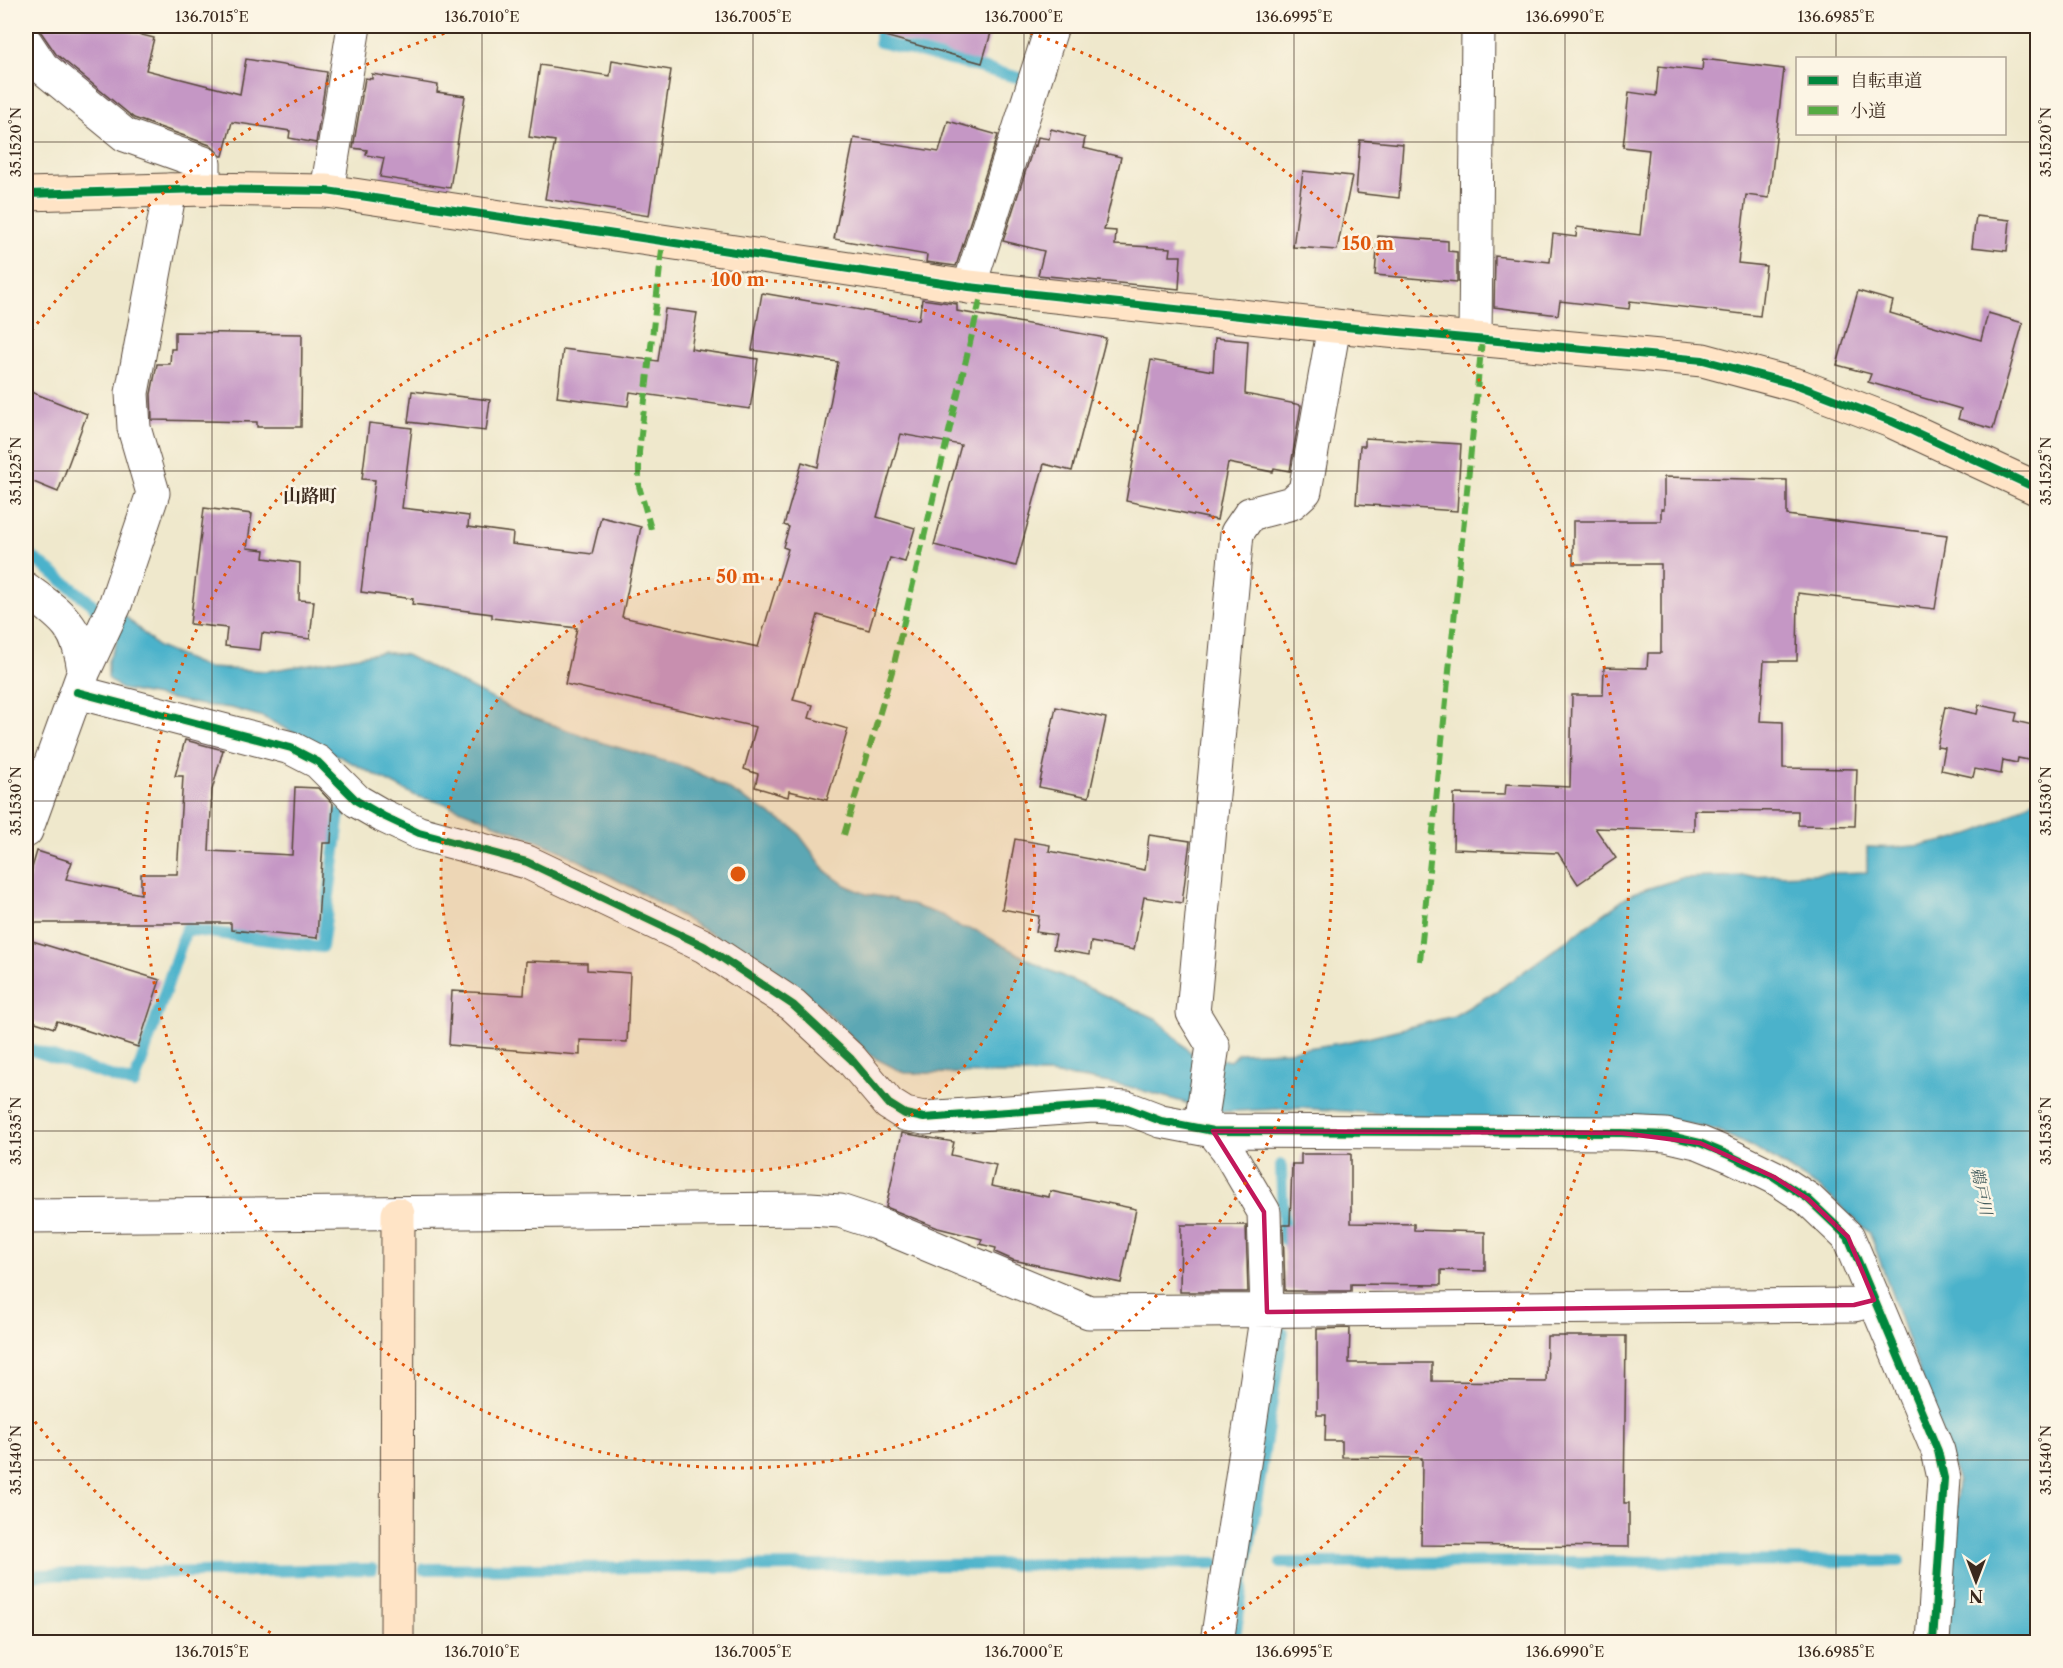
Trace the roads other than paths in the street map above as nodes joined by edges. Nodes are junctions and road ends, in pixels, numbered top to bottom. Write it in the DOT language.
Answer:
graph roads {
  1 [pos="354,26"];
  2 [pos="1052,26"];
  3 [pos="1478,26"];
  4 [pos="26,43"];
  5 [pos="204,189"];
  6 [pos="170,190"];
  7 [pos="327,190"];
  8 [pos="26,194"];
  9 [pos="969,287"];
  10 [pos="1334,326"];
  11 [pos="1475,339"];
  12 [pos="2037,489"];
  13 [pos="26,589"];
  14 [pos="80,681"];
  15 [pos="26,831"];
  16 [pos="1207,1124"];
  17 [pos="398,1214"];
  18 [pos="26,1216"];
  19 [pos="1874,1299"];
  20 [pos="1267,1312"];
  21 [pos="397,1642"];
  22 [pos="1217,1642"];
  23 [pos="1933,1642"];
  1 -- 7 [label="street"];
  2 -- 9 [label="street"];
  3 -- 11 [label="street"];
  4 -- 5 [label="street"];
  5 -- 6 [label="street"];
  5 -- 7 [label="street"];
  6 -- 8 [label="street"];
  6 -- 14 [label="street"];
  7 -- 9 [label="street"];
  9 -- 10 [label="street"];
  10 -- 11 [label="street"];
  10 -- 16 [label="street"];
  11 -- 12 [label="street"];
  13 -- 14 [label="street"];
  14 -- 15 [label="street"];
  14 -- 16 [label="street"];
  16 -- 19 [label="street"];
  16 -- 20 [label="street"];
  17 -- 18 [label="street"];
  17 -- 20 [label="street"];
  17 -- 21 [label="street"];
  19 -- 20 [label="street"];
  19 -- 23 [label="street"];
  20 -- 22 [label="street"];
}
